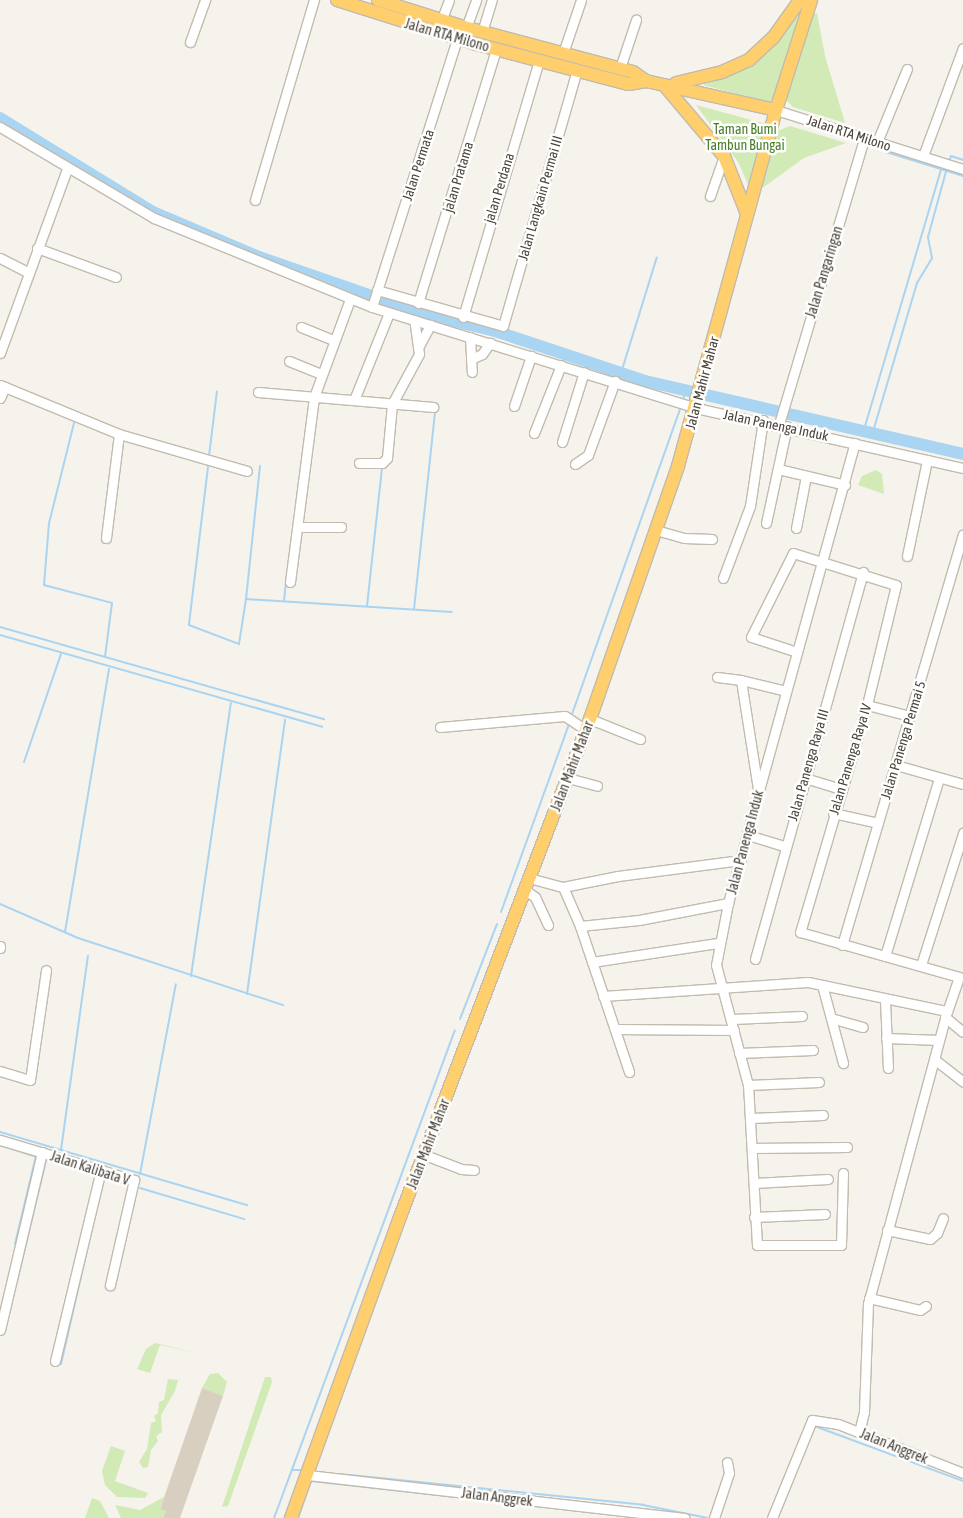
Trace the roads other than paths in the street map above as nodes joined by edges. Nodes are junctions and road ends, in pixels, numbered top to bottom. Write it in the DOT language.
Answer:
graph roads {
  1 [pos="205,0"];
  2 [pos="314,0"];
  3 [pos="338,0"];
  4 [pos="378,0"];
  5 [pos="449,0"];
  6 [pos="476,0"];
  7 [pos="492,0"];
  8 [pos="582,0"];
  9 [pos="800,0"];
  10 [pos="811,0"];
  11 [pos="636,20"];
  12 [pos="441,21"];
  13 [pos="466,28"];
  14 [pos="482,32"];
  15 [pos="457,39"];
  16 [pos="190,42"];
  17 [pos="963,48"];
  18 [pos="496,49"];
  19 [pos="563,53"];
  20 [pos="539,60"];
  21 [pos="620,68"];
  22 [pos="576,70"];
  23 [pos="907,70"];
  24 [pos="646,81"];
  25 [pos="664,85"];
  26 [pos="776,110"];
  27 [pos="0,127"];
  28 [pos="864,138"];
  29 [pos="877,142"];
  30 [pos="724,156"];
  31 [pos="923,156"];
  32 [pos="67,168"];
  33 [pos="963,169"];
  34 [pos="710,196"];
  35 [pos="255,200"];
  36 [pos="747,214"];
  37 [pos="37,248"];
  38 [pos="0,258"];
  39 [pos="27,272"];
  40 [pos="116,277"];
  41 [pos="375,298"];
  42 [pos="350,299"];
  43 [pos="418,303"];
  44 [pos="389,313"];
  45 [pos="463,316"];
  46 [pos="414,320"];
  47 [pos="4,324"];
  48 [pos="430,325"];
  49 [pos="301,327"];
  50 [pos="470,337"];
  51 [pos="334,340"];
  52 [pos="490,343"];
  53 [pos="419,346"];
  54 [pos="0,353"];
  55 [pos="531,356"];
  56 [pos="471,358"];
  57 [pos="288,361"];
  58 [pos="560,365"];
  59 [pos="472,372"];
  60 [pos="584,372"];
  61 [pos="322,374"];
  62 [pos="615,381"];
  63 [pos="2,386"];
  64 [pos="258,392"];
  65 [pos="314,397"];
  66 [pos="0,398"];
  67 [pos="354,400"];
  68 [pos="392,404"];
  69 [pos="514,406"];
  70 [pos="697,406"];
  71 [pos="433,407"];
  72 [pos="763,420"];
  73 [pos="782,423"];
  74 [pos="534,433"];
  75 [pos="118,434"];
  76 [pos="562,442"];
  77 [pos="855,443"];
  78 [pos="927,460"];
  79 [pos="360,463"];
  80 [pos="575,464"];
  81 [pos="963,468"];
  82 [pos="778,469"];
  83 [pos="247,471"];
  84 [pos="806,476"];
  85 [pos="845,485"];
  86 [pos="766,523"];
  87 [pos="298,527"];
  88 [pos="341,527"];
  89 [pos="796,528"];
  90 [pos="656,530"];
  91 [pos="963,534"];
  92 [pos="106,538"];
  93 [pos="712,539"];
  94 [pos="907,556"];
  95 [pos="826,561"];
  96 [pos="863,572"];
  97 [pos="722,578"];
  98 [pos="290,582"];
  99 [pos="797,652"];
  100 [pos="717,677"];
  101 [pos="741,680"];
  102 [pos="786,691"];
  103 [pos="867,705"];
  104 [pos="910,716"];
  105 [pos="588,725"];
  106 [pos="440,727"];
  107 [pos="640,739"];
  108 [pos="896,765"];
  109 [pos="568,778"];
  110 [pos="805,778"];
  111 [pos="939,778"];
  112 [pos="962,782"];
  113 [pos="597,786"];
  114 [pos="841,789"];
  115 [pos="758,792"];
  116 [pos="833,814"];
  117 [pos="878,823"];
  118 [pos="963,833"];
  119 [pos="748,835"];
  120 [pos="784,846"];
  121 [pos="741,860"];
  122 [pos="527,884"];
  123 [pos="563,887"];
  124 [pos="728,903"];
  125 [pos="548,924"];
  126 [pos="580,926"];
  127 [pos="718,943"];
  128 [pos="842,944"];
  129 [pos="885,956"];
  130 [pos="755,959"];
  131 [pos="592,962"];
  132 [pos="921,965"];
  133 [pos="46,970"];
  134 [pos="822,985"];
  135 [pos="723,987"];
  136 [pos="604,996"];
  137 [pos="885,1000"];
  138 [pos="946,1014"];
  139 [pos="802,1016"];
  140 [pos="831,1018"];
  141 [pos="732,1019"];
  142 [pos="863,1027"];
  143 [pos="615,1030"];
  144 [pos="734,1030"];
  145 [pos="963,1032"];
  146 [pos="886,1038"];
  147 [pos="939,1040"];
  148 [pos="813,1050"];
  149 [pos="739,1053"];
  150 [pos="934,1059"];
  151 [pos="843,1063"];
  152 [pos="888,1068"];
  153 [pos="0,1071"];
  154 [pos="628,1072"];
  155 [pos="818,1082"];
  156 [pos="963,1082"];
  157 [pos="748,1085"];
  158 [pos="823,1115"];
  159 [pos="751,1118"];
  160 [pos="0,1140"];
  161 [pos="847,1146"];
  162 [pos="752,1148"];
  163 [pos="42,1152"];
  164 [pos="425,1155"];
  165 [pos="101,1170"];
  166 [pos="474,1170"];
  167 [pos="843,1173"];
  168 [pos="828,1179"];
  169 [pos="754,1183"];
  170 [pos="826,1214"];
  171 [pos="754,1217"];
  172 [pos="943,1218"];
  173 [pos="887,1230"];
  174 [pos="110,1285"];
  175 [pos="869,1298"];
  176 [pos="926,1306"];
  177 [pos="0,1330"];
  178 [pos="55,1361"];
  179 [pos="859,1432"];
  180 [pos="727,1462"];
  181 [pos="963,1473"];
  182 [pos="308,1475"];
  183 [pos="291,1518"];
  184 [pos="685,1518"];
  185 [pos="714,1518"];
  186 [pos="772,1518"];
  1 -- 16 [label="street"];
  2 -- 35 [label="street"];
  3 -- 15 [label="highway, Jalan RTA Milono"];
  4 -- 12 [label="highway, Jalan RTA Milono"];
  5 -- 12 [label="street"];
  6 -- 13 [label="street"];
  7 -- 14 [label="street"];
  8 -- 19 [label="street"];
  9 -- 25 [label="highway"];
  10 -- 26 [label="highway, Jalan Mahir Mahar"];
  11 -- 21 [label="street"];
  12 -- 13 [label="highway, Jalan RTA Milono"];
  13 -- 14 [label="highway, Jalan RTA Milono"];
  14 -- 19 [label="highway, Jalan RTA Milono"];
  15 -- 18 [label="highway, Jalan RTA Milono"];
  15 -- 41 [label="street, Jalan Permata"];
  17 -- 31 [label="street"];
  18 -- 20 [label="highway, Jalan RTA Milono"];
  18 -- 43 [label="street, jalan Pratama"];
  19 -- 21 [label="highway, Jalan RTA Milono"];
  20 -- 22 [label="highway, Jalan RTA Milono"];
  20 -- 45 [label="street, jalan Perdana"];
  21 -- 24 [label="highway, Jalan RTA Milono"];
  22 -- 24 [label="highway, Jalan RTA Milono"];
  22 -- 45 [label="street, Jalan Langkain Permai III"];
  23 -- 29 [label="street"];
  24 -- 25 [label="highway, Jalan RTA Milono"];
  25 -- 26 [label="highway, Jalan RTA Milono"];
  25 -- 30 [label="highway"];
  26 -- 28 [label="street, Jalan RTA Milono"];
  26 -- 36 [label="highway, Jalan Mahir Mahar"];
  27 -- 32 [label="street"];
  28 -- 29 [label="street, Jalan RTA Milono"];
  28 -- 73 [label="street, Jalan Pangaringan"];
  29 -- 31 [label="street, Jalan RTA Milono"];
  30 -- 34 [label="street"];
  30 -- 36 [label="highway"];
  31 -- 33 [label="street, Jalan RTA Milono"];
  32 -- 37 [label="street"];
  32 -- 42 [label="street"];
  36 -- 70 [label="highway, Jalan Mahir Mahar"];
  37 -- 39 [label="street"];
  37 -- 40 [label="street"];
  38 -- 39 [label="street"];
  39 -- 47 [label="street"];
  41 -- 42 [label="street"];
  41 -- 43 [label="street"];
  41 -- 44 [label="street, Jalan Panenga Induk"];
  42 -- 51 [label="street"];
  43 -- 45 [label="street"];
  44 -- 46 [label="street, Jalan Panenga Induk"];
  44 -- 67 [label="street"];
  46 -- 48 [label="street, Jalan Panenga Induk"];
  46 -- 53 [label="street"];
  47 -- 54 [label="street"];
  48 -- 50 [label="street, Jalan Panenga Induk"];
  48 -- 53 [label="street"];
  49 -- 51 [label="street"];
  50 -- 52 [label="street, Jalan Panenga Induk"];
  50 -- 56 [label="street"];
  51 -- 61 [label="street"];
  52 -- 55 [label="street, Jalan Panenga Induk"];
  52 -- 56 [label="street"];
  53 -- 68 [label="street"];
  55 -- 58 [label="street, Jalan Panenga Induk"];
  55 -- 69 [label="street"];
  56 -- 59 [label="street"];
  57 -- 61 [label="street"];
  58 -- 60 [label="street, Jalan Panenga Induk"];
  58 -- 74 [label="street"];
  60 -- 62 [label="street, Jalan Panenga Induk"];
  60 -- 76 [label="street"];
  61 -- 65 [label="street"];
  62 -- 70 [label="street, Jalan Panenga Induk"];
  62 -- 80 [label="street"];
  63 -- 66 [label="street"];
  63 -- 75 [label="street"];
  64 -- 65 [label="street"];
  65 -- 67 [label="street"];
  65 -- 87 [label="street"];
  67 -- 68 [label="street"];
  68 -- 71 [label="street"];
  68 -- 79 [label="street"];
  70 -- 72 [label="street, Jalan Panenga Induk"];
  70 -- 90 [label="highway, Jalan Mahir Mahar"];
  72 -- 73 [label="street, Jalan Panenga Induk"];
  72 -- 97 [label="street"];
  73 -- 77 [label="street, Jalan Panenga Induk"];
  73 -- 82 [label="street, Jalan Pangaringan"];
  75 -- 83 [label="street"];
  75 -- 92 [label="street"];
  77 -- 78 [label="street, Jalan Panenga Induk"];
  77 -- 85 [label="street, Jalan Panenga Induk"];
  78 -- 81 [label="street, Jalan Panenga Induk"];
  78 -- 94 [label="street"];
  82 -- 84 [label="street"];
  82 -- 86 [label="street, Jalan Pangaringan"];
  84 -- 85 [label="street"];
  84 -- 89 [label="street"];
  85 -- 95 [label="street, Jalan Panenga Induk"];
  87 -- 88 [label="street"];
  87 -- 98 [label="street"];
  90 -- 93 [label="street"];
  90 -- 105 [label="highway, Jalan Mahir Mahar"];
  91 -- 104 [label="street, Jalan Panenga Permai 5"];
  95 -- 96 [label="street"];
  95 -- 99 [label="street, Jalan Panenga Induk"];
  95 -- 99 [label="street"];
  96 -- 103 [label="street, Jalan Panenga Raya IV"];
  96 -- 110 [label="street, Jalan Panenga Raya III"];
  99 -- 102 [label="street, Jalan Panenga Induk"];
  100 -- 101 [label="street"];
  101 -- 102 [label="street"];
  101 -- 115 [label="street"];
  102 -- 115 [label="street, Jalan Panenga Induk"];
  103 -- 104 [label="street"];
  103 -- 114 [label="street, Jalan Panenga Raya IV"];
  104 -- 108 [label="street, Jalan Panenga Permai 5"];
  105 -- 106 [label="street"];
  105 -- 107 [label="street"];
  105 -- 109 [label="highway, Jalan Mahir Mahar"];
  108 -- 111 [label="street"];
  108 -- 117 [label="street, Jalan Panenga Permai 5"];
  109 -- 113 [label="street"];
  109 -- 122 [label="highway, Jalan Mahir Mahar"];
  110 -- 114 [label="street"];
  110 -- 120 [label="street, Jalan Panenga Raya III"];
  111 -- 112 [label="street"];
  111 -- 129 [label="street"];
  114 -- 116 [label="street, Jalan Panenga Raya IV"];
  115 -- 119 [label="street, Jalan Panenga Induk"];
  116 -- 117 [label="street"];
  116 -- 128 [label="street, Jalan Panenga Raya IV"];
  117 -- 128 [label="street, Jalan Panenga Permai 5"];
  118 -- 132 [label="street"];
  119 -- 120 [label="street"];
  119 -- 121 [label="street, Jalan Panenga Induk"];
  120 -- 130 [label="street, Jalan Panenga Raya III"];
  121 -- 123 [label="street"];
  121 -- 124 [label="street, Jalan Panenga Induk"];
  122 -- 123 [label="street"];
  122 -- 125 [label="street"];
  122 -- 164 [label="highway, Jalan Mahir Mahar"];
  123 -- 126 [label="street"];
  124 -- 126 [label="street"];
  124 -- 127 [label="street, Jalan Panenga Induk"];
  126 -- 131 [label="street"];
  127 -- 131 [label="street"];
  127 -- 135 [label="street, Jalan Panenga Induk"];
  128 -- 129 [label="street"];
  129 -- 132 [label="street"];
  131 -- 136 [label="street"];
  132 -- 138 [label="street"];
  133 -- 153 [label="street"];
  134 -- 135 [label="street"];
  134 -- 137 [label="street"];
  134 -- 140 [label="street"];
  135 -- 136 [label="street"];
  135 -- 141 [label="street, Jalan Panenga Induk"];
  136 -- 143 [label="street"];
  137 -- 138 [label="street"];
  137 -- 146 [label="street"];
  138 -- 145 [label="street"];
  138 -- 147 [label="street"];
  139 -- 141 [label="street"];
  140 -- 142 [label="street"];
  140 -- 151 [label="street"];
  141 -- 144 [label="street, Jalan Panenga Induk"];
  143 -- 144 [label="street"];
  143 -- 154 [label="street"];
  144 -- 149 [label="street, Jalan Panenga Induk"];
  146 -- 147 [label="street"];
  146 -- 152 [label="street"];
  147 -- 150 [label="street"];
  148 -- 149 [label="street"];
  149 -- 157 [label="street, Jalan Panenga Induk"];
  150 -- 156 [label="street"];
  150 -- 173 [label="street"];
  155 -- 157 [label="street"];
  157 -- 159 [label="street, Jalan Panenga Induk"];
  158 -- 159 [label="street"];
  159 -- 162 [label="street, Jalan Panenga Induk"];
  160 -- 163 [label="street, Jalan Kalibata V"];
  161 -- 162 [label="street"];
  162 -- 169 [label="street, Jalan Panenga Induk"];
  163 -- 165 [label="street, Jalan Kalibata V"];
  163 -- 177 [label="street"];
  164 -- 166 [label="street"];
  164 -- 182 [label="highway, Jalan Mahir Mahar"];
  165 -- 174 [label="street, Jalan Kalibata V"];
  165 -- 178 [label="street"];
  167 -- 171 [label="street, Jalan Panenga Induk"];
  168 -- 169 [label="street"];
  169 -- 171 [label="street, Jalan Panenga Induk"];
  170 -- 171 [label="street"];
  172 -- 173 [label="street"];
  173 -- 175 [label="street"];
  175 -- 176 [label="street"];
  175 -- 179 [label="street"];
  179 -- 181 [label="street, Jalan Anggrek"];
  179 -- 186 [label="street, Jalan Anggrek"];
  180 -- 185 [label="street"];
  182 -- 183 [label="highway, Jalan Mahir Mahar"];
  182 -- 184 [label="street, Jalan Anggrek"];
}
